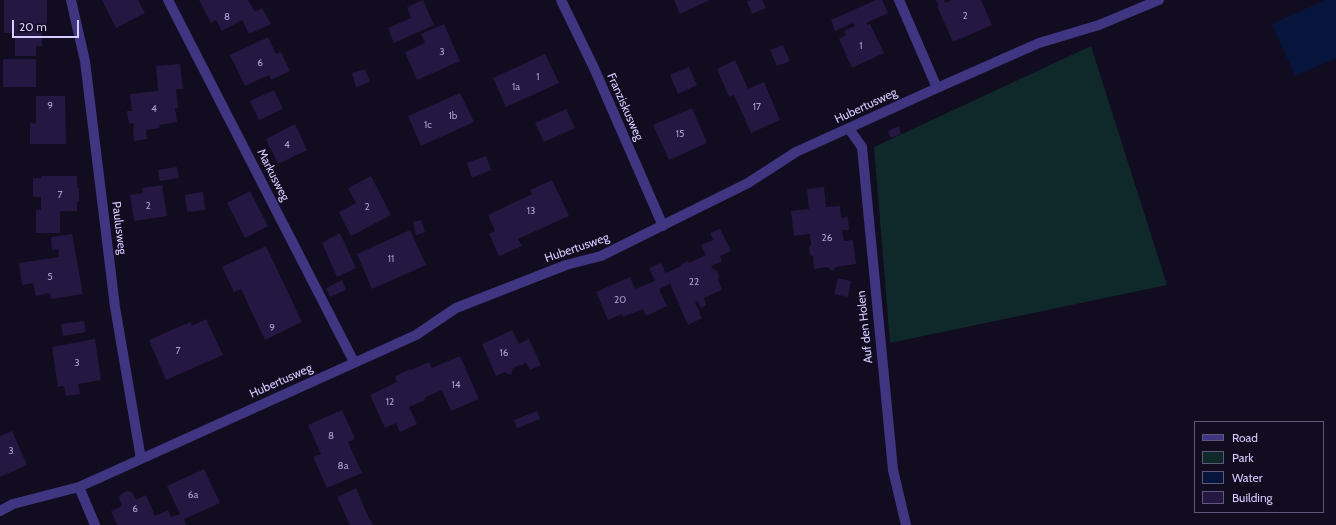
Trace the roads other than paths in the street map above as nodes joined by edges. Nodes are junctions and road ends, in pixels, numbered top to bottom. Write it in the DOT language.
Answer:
graph roads {
  1 [pos="71,0"];
  2 [pos="168,0"];
  3 [pos="561,0"];
  4 [pos="899,0"];
  5 [pos="1159,0"];
  6 [pos="937,88"];
  7 [pos="849,129"];
  8 [pos="663,226"];
  9 [pos="354,362"];
  10 [pos="141,459"];
  11 [pos="79,487"];
  12 [pos="0,511"];
  13 [pos="95,525"];
  14 [pos="906,525"];
  1 -- 10 [label="street, Paulusweg"];
  2 -- 9 [label="street, Markusweg"];
  3 -- 8 [label="street, Franziskusweg"];
  4 -- 6 [label="street"];
  5 -- 6 [label="street, Hubertusweg"];
  6 -- 7 [label="street, Hubertusweg"];
  7 -- 8 [label="street, Hubertusweg"];
  7 -- 14 [label="street, Auf den Holen"];
  8 -- 9 [label="street, Hubertusweg"];
  9 -- 10 [label="street, Hubertusweg"];
  10 -- 11 [label="street, Hubertusweg"];
  11 -- 12 [label="street, Hubertusweg"];
  11 -- 13 [label="street"];
}
